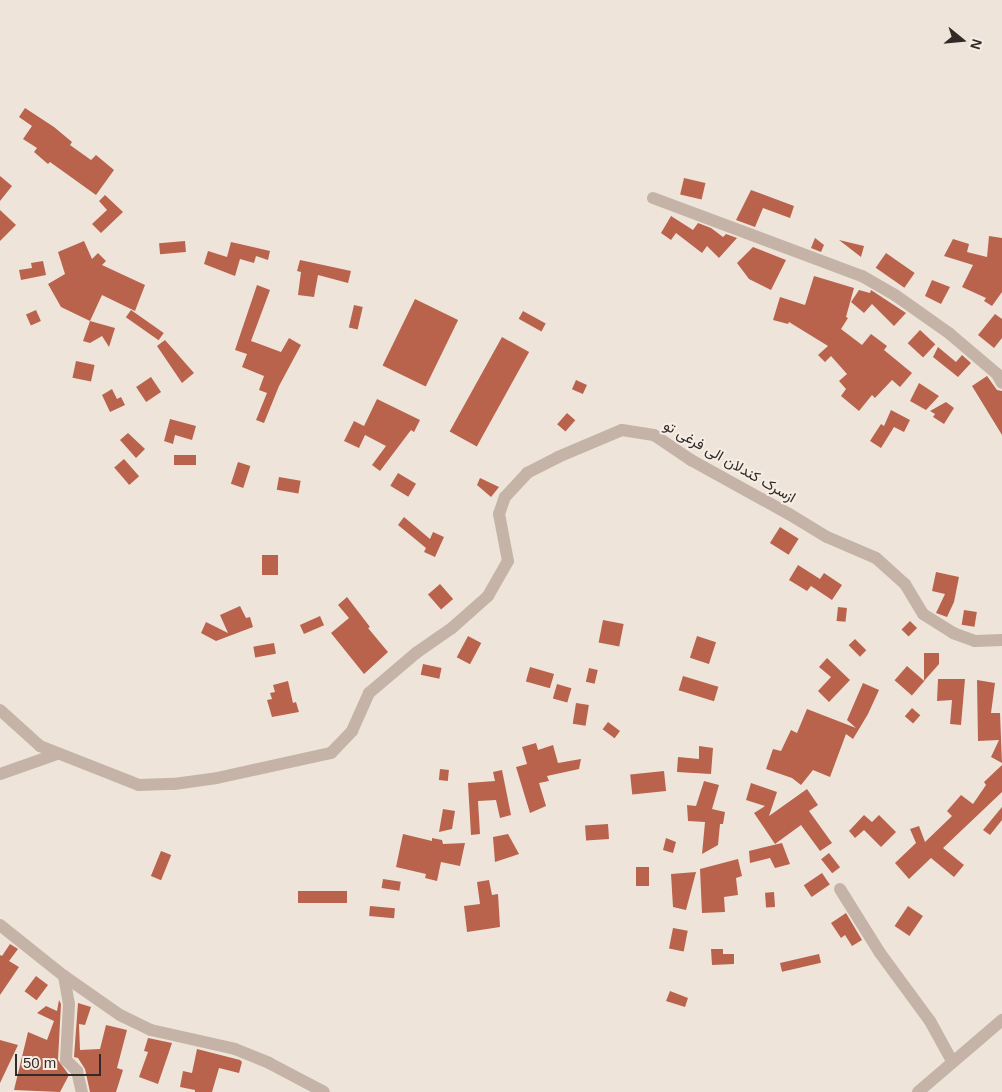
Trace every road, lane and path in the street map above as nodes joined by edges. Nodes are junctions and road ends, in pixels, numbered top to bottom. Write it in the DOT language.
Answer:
graph roads {
  1 [pos="653,198"];
  2 [pos="1002,383"];
  3 [pos="1002,640"];
  4 [pos="0,710"];
  5 [pos="57,754"];
  6 [pos="0,774"];
  7 [pos="840,889"];
  8 [pos="0,925"];
  9 [pos="64,976"];
  10 [pos="1002,1020"];
  11 [pos="952,1062"];
  12 [pos="82,1092"];
  13 [pos="324,1092"];
  14 [pos="918,1092"];
  1 -- 2 [label="street"];
  3 -- 5 [label="street, ازسرک کندلان الی فرغی تو"];
  4 -- 5 [label="street, ازسرک کندلان الی فرغی تو"];
  5 -- 6 [label="street"];
  7 -- 11 [label="street"];
  8 -- 9 [label="street"];
  9 -- 12 [label="street"];
  9 -- 13 [label="street"];
  10 -- 11 [label="street"];
  11 -- 14 [label="street"];
}
